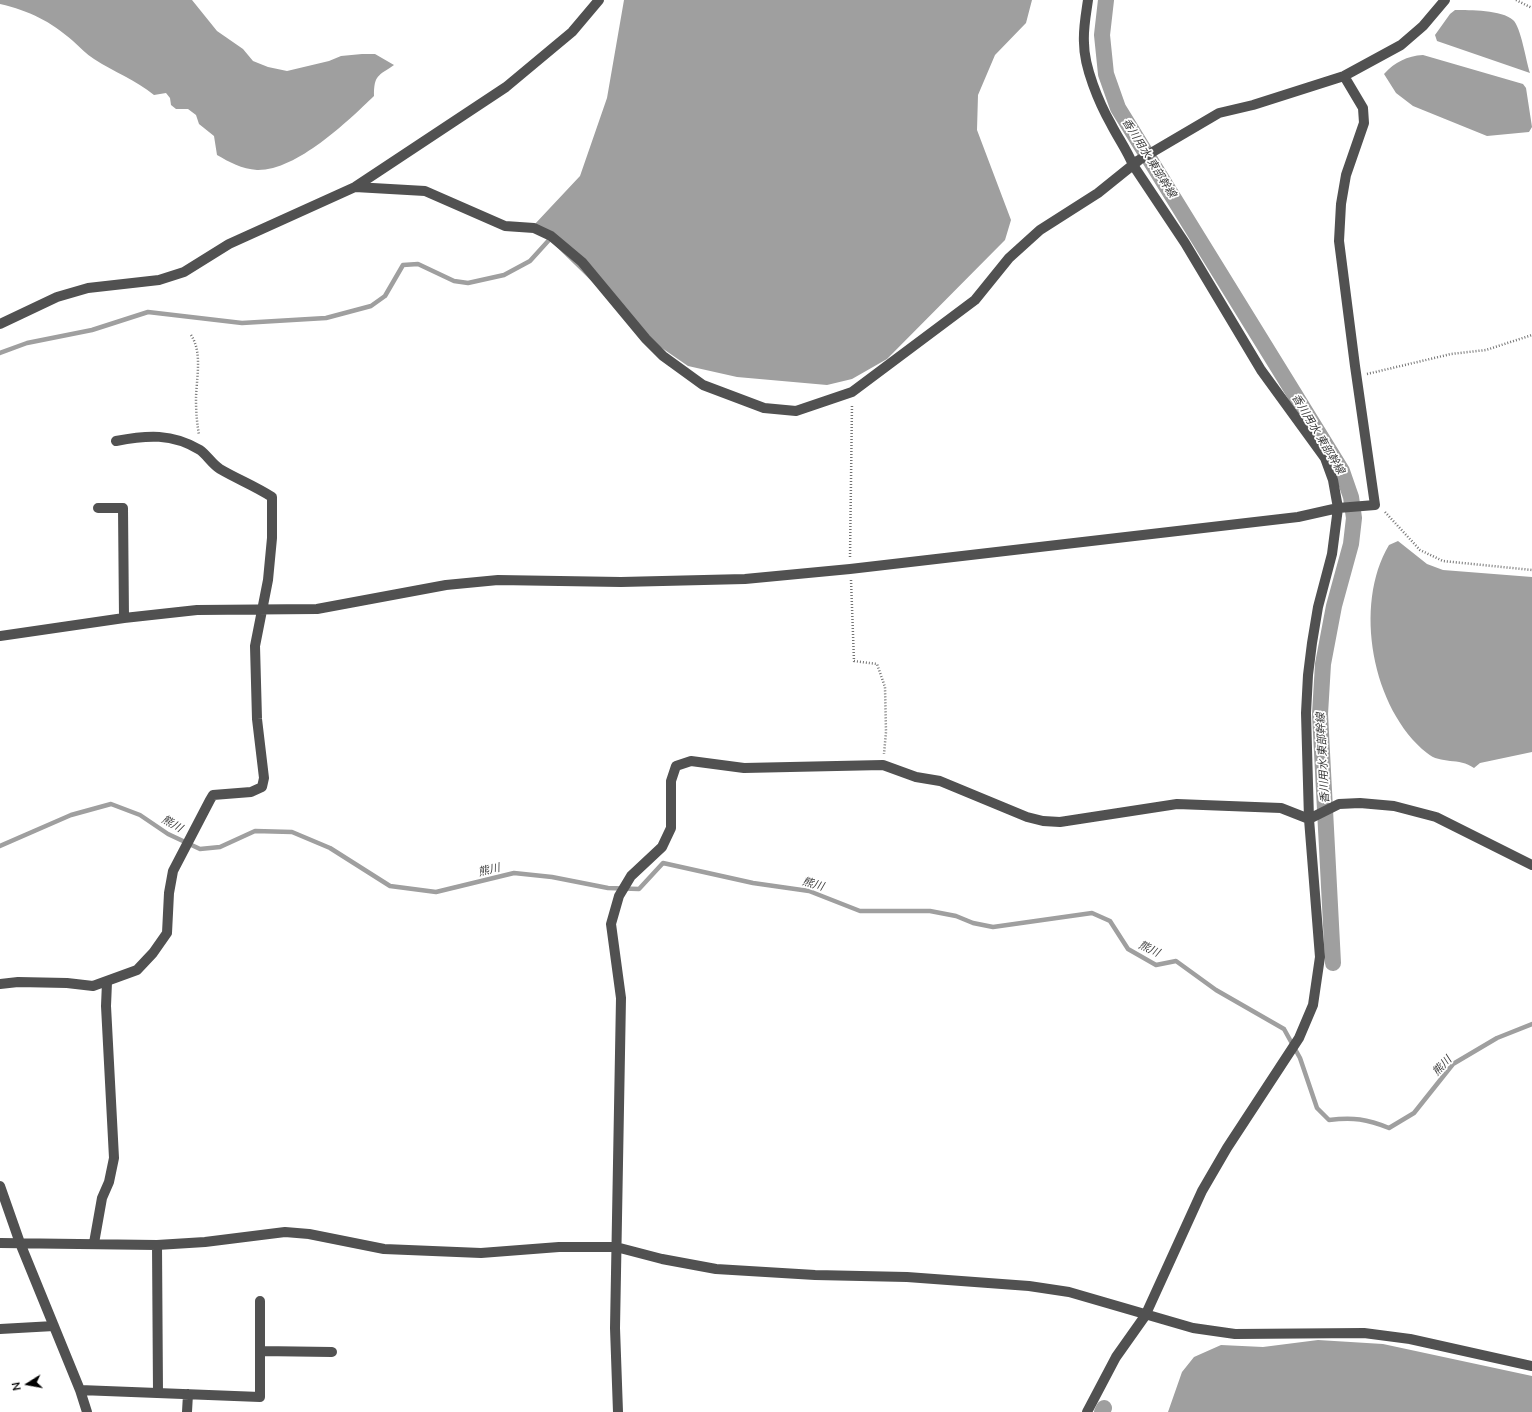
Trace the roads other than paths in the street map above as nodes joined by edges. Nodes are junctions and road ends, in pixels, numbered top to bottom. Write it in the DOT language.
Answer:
graph roads {
  1 [pos="599,0"];
  2 [pos="1088,0"];
  3 [pos="1445,0"];
  4 [pos="1344,76"];
  5 [pos="1136,162"];
  6 [pos="355,187"];
  7 [pos="0,324"];
  8 [pos="116,441"];
  9 [pos="98,508"];
  10 [pos="1338,508"];
  11 [pos="263,609"];
  12 [pos="124,618"];
  13 [pos="0,636"];
  14 [pos="1309,819"];
  15 [pos="1532,865"];
  16 [pos="107,982"];
  17 [pos="0,984"];
  18 [pos="0,1186"];
  19 [pos="0,1243"];
  20 [pos="20,1243"];
  21 [pos="94,1243"];
  22 [pos="157,1245"];
  23 [pos="616,1248"];
  24 [pos="260,1301"];
  25 [pos="1145,1316"];
  26 [pos="54,1326"];
  27 [pos="0,1329"];
  28 [pos="260,1351"];
  29 [pos="332,1352"];
  30 [pos="1532,1366"];
  31 [pos="80,1390"];
  32 [pos="158,1393"];
  33 [pos="188,1394"];
  34 [pos="87,1412"];
  35 [pos="187,1412"];
  36 [pos="618,1412"];
  37 [pos="1087,1412"];
  1 -- 6 [label="street"];
  2 -- 5 [label="street"];
  3 -- 4 [label="street"];
  4 -- 5 [label="street"];
  4 -- 10 [label="street"];
  5 -- 6 [label="street"];
  5 -- 10 [label="street"];
  6 -- 7 [label="street"];
  8 -- 11 [label="street"];
  9 -- 12 [label="street"];
  10 -- 11 [label="street"];
  10 -- 14 [label="street"];
  11 -- 12 [label="street"];
  11 -- 16 [label="street"];
  12 -- 13 [label="street"];
  14 -- 15 [label="street"];
  14 -- 23 [label="street"];
  14 -- 25 [label="street"];
  16 -- 17 [label="street"];
  16 -- 21 [label="street"];
  18 -- 20 [label="street"];
  19 -- 20 [label="street"];
  20 -- 21 [label="street"];
  20 -- 26 [label="street"];
  21 -- 22 [label="street"];
  22 -- 23 [label="street"];
  22 -- 32 [label="street"];
  23 -- 25 [label="street"];
  23 -- 36 [label="street"];
  24 -- 28 [label="street"];
  25 -- 30 [label="street"];
  25 -- 37 [label="street"];
  26 -- 27 [label="street"];
  26 -- 31 [label="street"];
  28 -- 29 [label="street"];
  28 -- 33 [label="street"];
  31 -- 32 [label="street"];
  31 -- 34 [label="street"];
  32 -- 33 [label="street"];
  33 -- 35 [label="street"];
}
